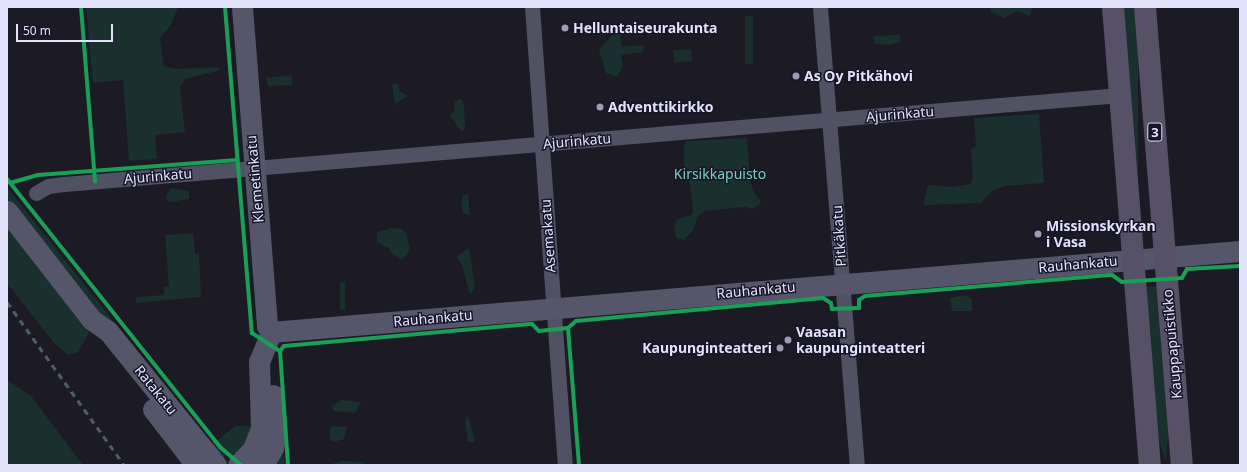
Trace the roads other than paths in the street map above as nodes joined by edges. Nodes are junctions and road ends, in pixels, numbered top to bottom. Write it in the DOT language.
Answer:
graph roads {
  1 [pos="242,7"];
  2 [pos="532,7"];
  3 [pos="820,7"];
  4 [pos="1113,7"];
  5 [pos="1145,7"];
  6 [pos="1120,95"];
  7 [pos="830,120"];
  8 [pos="542,144"];
  9 [pos="254,168"];
  10 [pos="36,193"];
  11 [pos="7,211"];
  12 [pos="1240,251"];
  13 [pos="1166,257"];
  14 [pos="1134,259"];
  15 [pos="843,283"];
  16 [pos="554,307"];
  17 [pos="92,320"];
  18 [pos="268,339"];
  19 [pos="196,465"];
  20 [pos="216,465"];
  21 [pos="238,465"];
  22 [pos="263,465"];
  23 [pos="565,465"];
  24 [pos="858,465"];
  25 [pos="1150,465"];
  26 [pos="1182,465"];
  1 -- 9 [label="street, Klemetinkatu"];
  2 -- 8 [label="street, Asemakatu"];
  3 -- 7 [label="street, Pitkäkatu"];
  4 -- 6 [label="main road"];
  5 -- 13 [label="main road, Kauppapuistikko / 3"];
  6 -- 7 [label="street, Ajurinkatu"];
  6 -- 14 [label="main road"];
  7 -- 8 [label="street, Ajurinkatu"];
  7 -- 15 [label="street, Pitkäkatu"];
  8 -- 9 [label="street, Ajurinkatu"];
  8 -- 16 [label="street, Asemakatu"];
  9 -- 10 [label="street, Ajurinkatu"];
  9 -- 18 [label="street, Klemetinkatu"];
  11 -- 17 [label="street, Ratakatu"];
  12 -- 13 [label="street, Rauhankatu"];
  13 -- 14 [label="street, Rauhankatu"];
  13 -- 26 [label="main road, Kauppapuistikko / 3"];
  14 -- 15 [label="street, Rauhankatu"];
  14 -- 25 [label="main road"];
  15 -- 16 [label="street, Rauhankatu"];
  15 -- 24 [label="street, Pitkäkatu"];
  16 -- 18 [label="street, Rauhankatu"];
  16 -- 23 [label="street, Asemakatu"];
  17 -- 19 [label="street, Ratakatu"];
  17 -- 20 [label="street, Ratakatu"];
  18 -- 21 [label="street, Klemetinkatu"];
  18 -- 22 [label="street, Klemetinkatu"];
}
